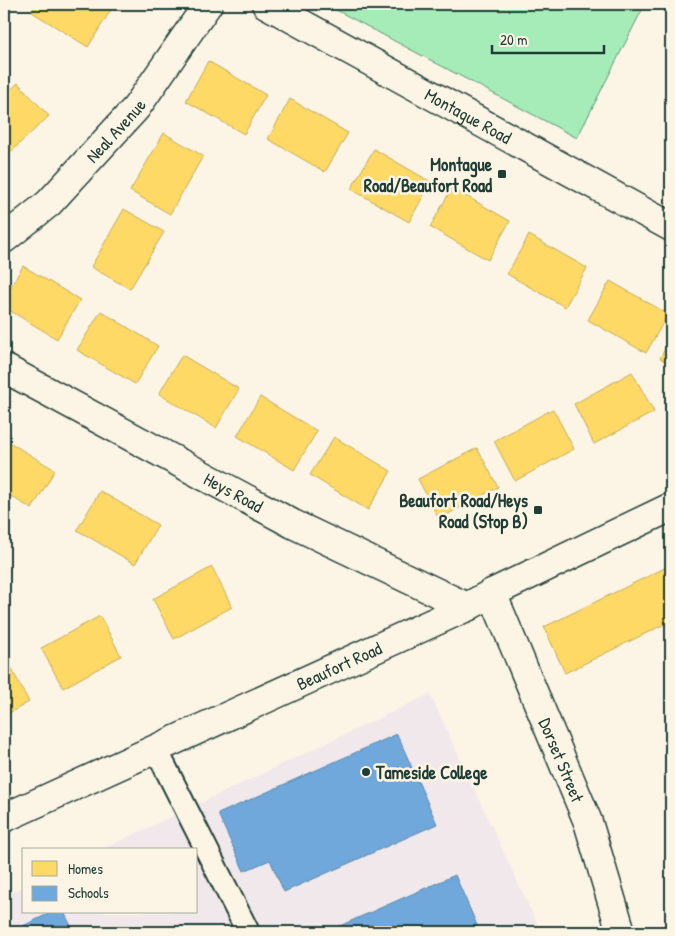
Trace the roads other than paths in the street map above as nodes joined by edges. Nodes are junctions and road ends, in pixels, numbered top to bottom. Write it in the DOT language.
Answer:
graph roads {
  1 [pos="208,4"];
  2 [pos="266,4"];
  3 [pos="671,227"];
  4 [pos="4,239"];
  5 [pos="4,368"];
  6 [pos="671,508"];
  7 [pos="492,593"];
  8 [pos="468,607"];
  9 [pos="156,749"];
  10 [pos="4,818"];
  11 [pos="248,932"];
  12 [pos="621,932"];
  1 -- 4 [label="street, Neal Avenue"];
  2 -- 3 [label="street, Montague Road"];
  5 -- 8 [label="street, Heys Road"];
  6 -- 7 [label="street, Beaufort Road"];
  7 -- 8 [label="street, Beaufort Road"];
  7 -- 12 [label="street, Dorset Street"];
  8 -- 9 [label="street, Beaufort Road"];
  9 -- 10 [label="street, Beaufort Road"];
  9 -- 11 [label="lane"];
}
